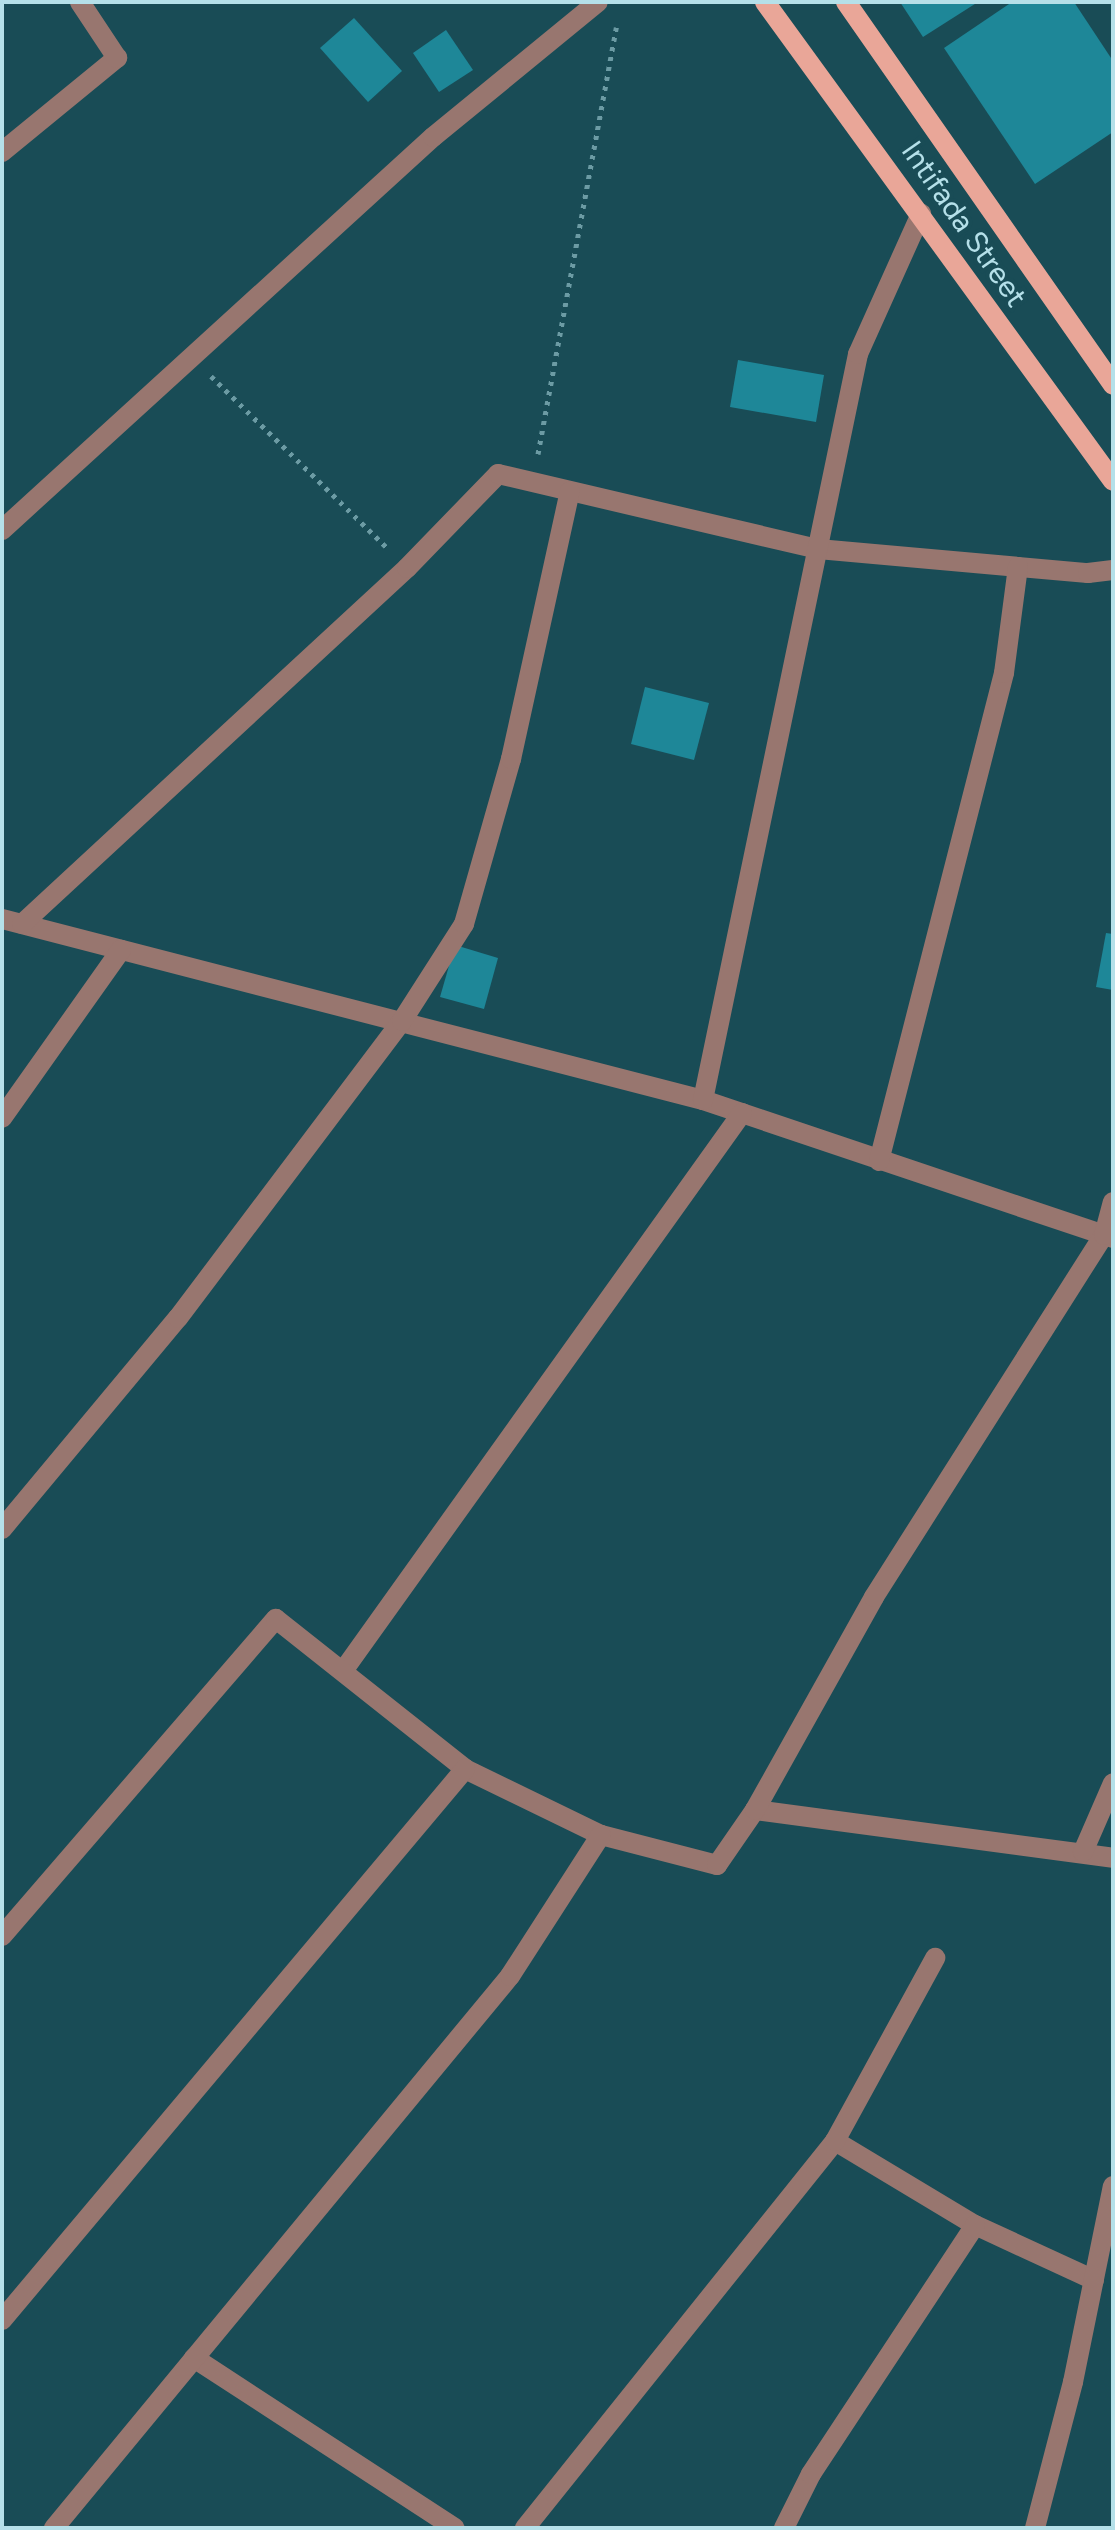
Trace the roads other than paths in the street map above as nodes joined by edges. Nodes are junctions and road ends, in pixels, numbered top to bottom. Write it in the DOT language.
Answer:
graph roads {
  1 [pos="80,2"];
  2 [pos="598,2"];
  3 [pos="765,2"];
  4 [pos="846,2"];
  5 [pos="2,152"];
  6 [pos="921,214"];
  7 [pos="1113,385"];
  8 [pos="1113,481"];
  9 [pos="570,491"];
  10 [pos="2,530"];
  11 [pos="818,549"];
  12 [pos="1018,567"];
  13 [pos="1113,570"];
  14 [pos="12,922"];
  15 [pos="121,950"];
  16 [pos="402,1021"];
  17 [pos="703,1100"];
  18 [pos="742,1113"];
  19 [pos="2,1118"];
  20 [pos="879,1161"];
  21 [pos="1113,1202"];
  22 [pos="1108,1236"];
  23 [pos="2,1529"];
  24 [pos="343,1671"];
  25 [pos="465,1769"];
  26 [pos="1113,1783"];
  27 [pos="755,1810"];
  28 [pos="601,1835"];
  29 [pos="1083,1852"];
  30 [pos="1113,1858"];
  31 [pos="2,1936"];
  32 [pos="935,1958"];
  33 [pos="835,2141"];
  34 [pos="1113,2186"];
  35 [pos="975,2225"];
  36 [pos="1094,2280"];
  37 [pos="2,2320"];
  38 [pos="194,2358"];
  39 [pos="54,2528"];
  40 [pos="455,2528"];
  41 [pos="525,2528"];
  42 [pos="784,2528"];
  43 [pos="1035,2528"];
  1 -- 5 [label="street"];
  2 -- 10 [label="street"];
  3 -- 6 [label="main road, Intifada Street"];
  4 -- 7 [label="main road, Intifada Street"];
  6 -- 8 [label="main road, Intifada Street"];
  6 -- 11 [label="street"];
  9 -- 11 [label="street"];
  9 -- 14 [label="street"];
  9 -- 16 [label="street"];
  11 -- 12 [label="street"];
  11 -- 17 [label="street"];
  12 -- 13 [label="street"];
  12 -- 20 [label="street"];
  14 -- 15 [label="street"];
  15 -- 16 [label="street"];
  15 -- 19 [label="street"];
  16 -- 17 [label="street"];
  16 -- 23 [label="street"];
  17 -- 18 [label="street"];
  18 -- 20 [label="street"];
  18 -- 24 [label="street"];
  20 -- 22 [label="street"];
  21 -- 22 [label="street"];
  22 -- 27 [label="street"];
  24 -- 25 [label="street"];
  24 -- 31 [label="street"];
  25 -- 28 [label="street"];
  25 -- 37 [label="street"];
  26 -- 29 [label="street"];
  27 -- 28 [label="street"];
  27 -- 29 [label="street"];
  28 -- 38 [label="street"];
  29 -- 30 [label="street"];
  32 -- 33 [label="street"];
  33 -- 35 [label="street"];
  33 -- 41 [label="street"];
  34 -- 36 [label="street"];
  35 -- 36 [label="street"];
  35 -- 42 [label="street"];
  36 -- 43 [label="street"];
  38 -- 39 [label="street"];
  38 -- 40 [label="street"];
}
